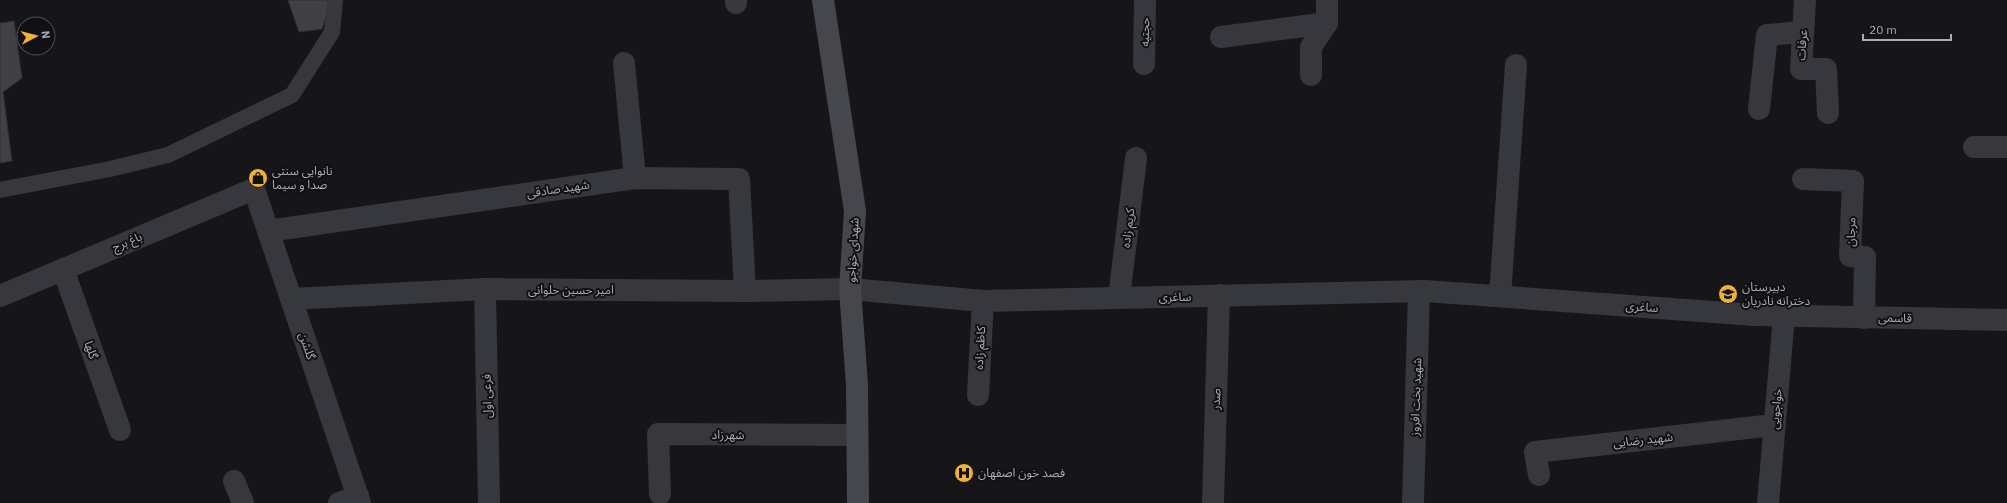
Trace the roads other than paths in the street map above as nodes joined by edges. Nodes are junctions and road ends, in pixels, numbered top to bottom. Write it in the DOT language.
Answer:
graph roads {
  1 [pos="335,0"];
  2 [pos="823,0"];
  3 [pos="1145,0"];
  4 [pos="1326,0"];
  5 [pos="1805,0"];
  6 [pos="1327,23"];
  7 [pos="1803,32"];
  8 [pos="1221,37"];
  9 [pos="624,63"];
  10 [pos="1144,64"];
  11 [pos="1516,65"];
  12 [pos="1311,75"];
  13 [pos="1759,109"];
  14 [pos="1828,113"];
  15 [pos="1974,147"];
  16 [pos="2007,147"];
  17 [pos="1136,158"];
  18 [pos="635,178"];
  19 [pos="1803,179"];
  20 [pos="254,189"];
  21 [pos="0,190"];
  22 [pos="268,231"];
  23 [pos="63,269"];
  24 [pos="485,289"];
  25 [pos="850,289"];
  26 [pos="745,291"];
  27 [pos="1419,291"];
  28 [pos="0,296"];
  29 [pos="1219,296"];
  30 [pos="1500,296"];
  31 [pos="1119,298"];
  32 [pos="291,300"];
  33 [pos="983,301"];
  34 [pos="1784,316"];
  35 [pos="1864,318"];
  36 [pos="2007,320"];
  37 [pos="978,395"];
  38 [pos="1774,425"];
  39 [pos="120,430"];
  40 [pos="857,435"];
  41 [pos="1539,474"];
  42 [pos="234,481"];
  43 [pos="660,494"];
  44 [pos="352,501"];
  45 [pos="243,503"];
  46 [pos="489,503"];
  47 [pos="858,503"];
  48 [pos="1213,503"];
  49 [pos="1413,503"];
  50 [pos="1768,503"];
  1 -- 21 [label="lane"];
  2 -- 25 [label="main road, شهدای خواجو"];
  3 -- 10 [label="street, حجتیه"];
  4 -- 6 [label="street"];
  5 -- 7 [label="street, عرفات"];
  6 -- 8 [label="street"];
  6 -- 12 [label="street"];
  7 -- 13 [label="street"];
  7 -- 14 [label="street, عرفات"];
  9 -- 18 [label="street"];
  11 -- 30 [label="street"];
  15 -- 16 [label="street"];
  17 -- 31 [label="street, کریم زاده"];
  18 -- 22 [label="street, شهید صادقی"];
  18 -- 26 [label="street, شهید صادقی"];
  19 -- 35 [label="street, مرجان"];
  20 -- 22 [label="street, گلشن"];
  20 -- 23 [label="street, باغ برج"];
  22 -- 32 [label="street, گلشن"];
  23 -- 28 [label="street, باغ برج"];
  23 -- 39 [label="street, گلها"];
  24 -- 26 [label="street, امیر حسین حلوانی"];
  24 -- 32 [label="street, امیر حسین حلوانی"];
  24 -- 46 [label="street, فرعی اول"];
  25 -- 26 [label="street, امیر حسین حلوانی"];
  25 -- 33 [label="street, ساغری"];
  25 -- 40 [label="main road, شهدای خواجو"];
  27 -- 29 [label="street, ساغری"];
  27 -- 30 [label="street, ساغری"];
  27 -- 49 [label="street, شهید بخت افروز"];
  29 -- 31 [label="street, ساغری"];
  29 -- 48 [label="street, صدر"];
  30 -- 34 [label="street, ساغری"];
  31 -- 33 [label="street, ساغری"];
  32 -- 44 [label="street, گلشن"];
  33 -- 37 [label="street, کاظم زاده"];
  34 -- 35 [label="street, قاسمی"];
  34 -- 38 [label="street, خواجویی"];
  35 -- 36 [label="street, قاسمی"];
  38 -- 41 [label="street, شهید رضایی"];
  38 -- 50 [label="street, خواجویی"];
  40 -- 43 [label="street, شهرزاد"];
  40 -- 47 [label="main road, شهدای خواجو"];
  42 -- 45 [label="street"];
}
